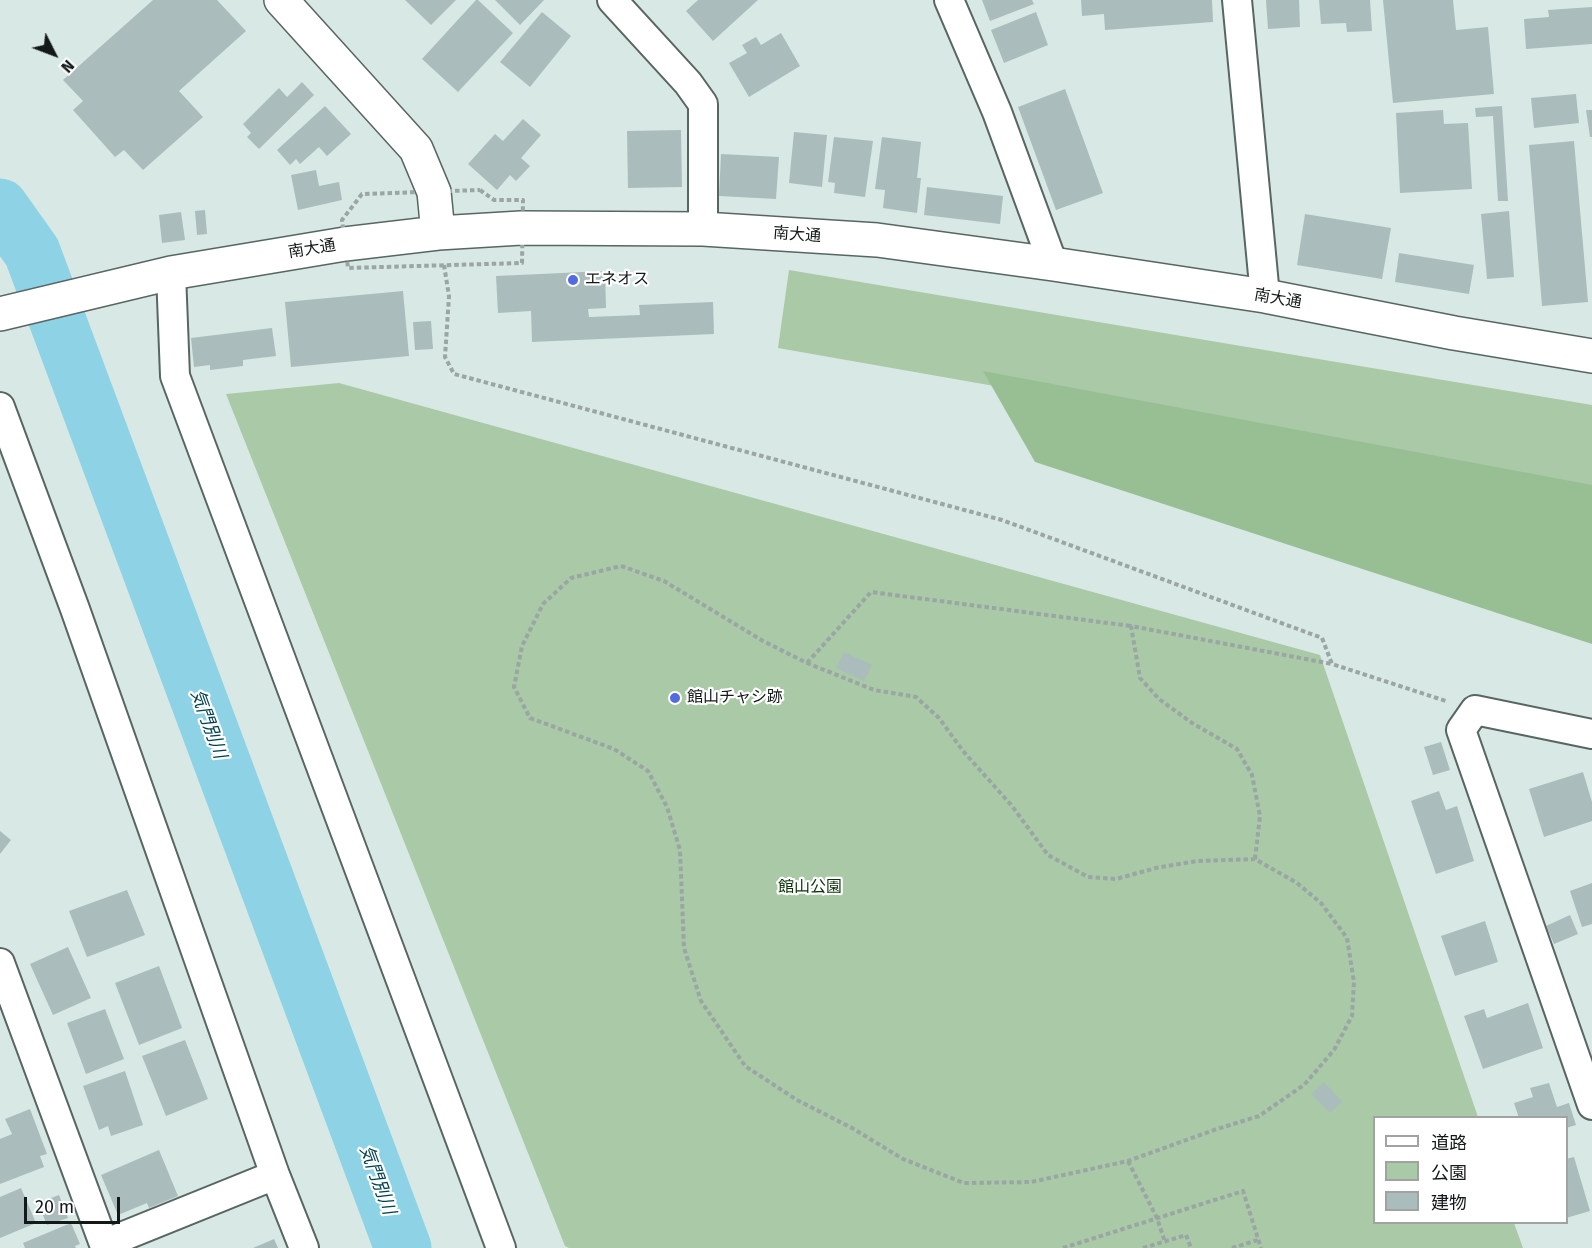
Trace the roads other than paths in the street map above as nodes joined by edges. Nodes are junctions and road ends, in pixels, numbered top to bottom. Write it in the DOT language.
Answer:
graph roads {
  1 [pos="281,0"];
  2 [pos="612,0"];
  3 [pos="949,0"];
  4 [pos="1237,0"];
  5 [pos="703,229"];
  6 [pos="438,233"];
  7 [pos="1053,264"];
  8 [pos="171,273"];
  9 [pos="1265,296"];
  10 [pos="0,314"];
  11 [pos="1592,356"];
  12 [pos="0,407"];
  13 [pos="1592,734"];
  14 [pos="0,963"];
  15 [pos="1592,1105"];
  16 [pos="275,1175"];
  17 [pos="304,1248"];
  18 [pos="501,1248"];
  1 -- 6 [label="street"];
  2 -- 5 [label="street"];
  3 -- 7 [label="street"];
  4 -- 9 [label="street"];
  5 -- 6 [label="street, 南大通"];
  5 -- 7 [label="street, 南大通"];
  6 -- 8 [label="street, 南大通"];
  7 -- 9 [label="street, 南大通"];
  8 -- 10 [label="street, 南大通"];
  8 -- 18 [label="street"];
  9 -- 11 [label="street, 南大通"];
  12 -- 16 [label="street"];
  13 -- 15 [label="street"];
  14 -- 16 [label="street"];
  16 -- 17 [label="street"];
}
